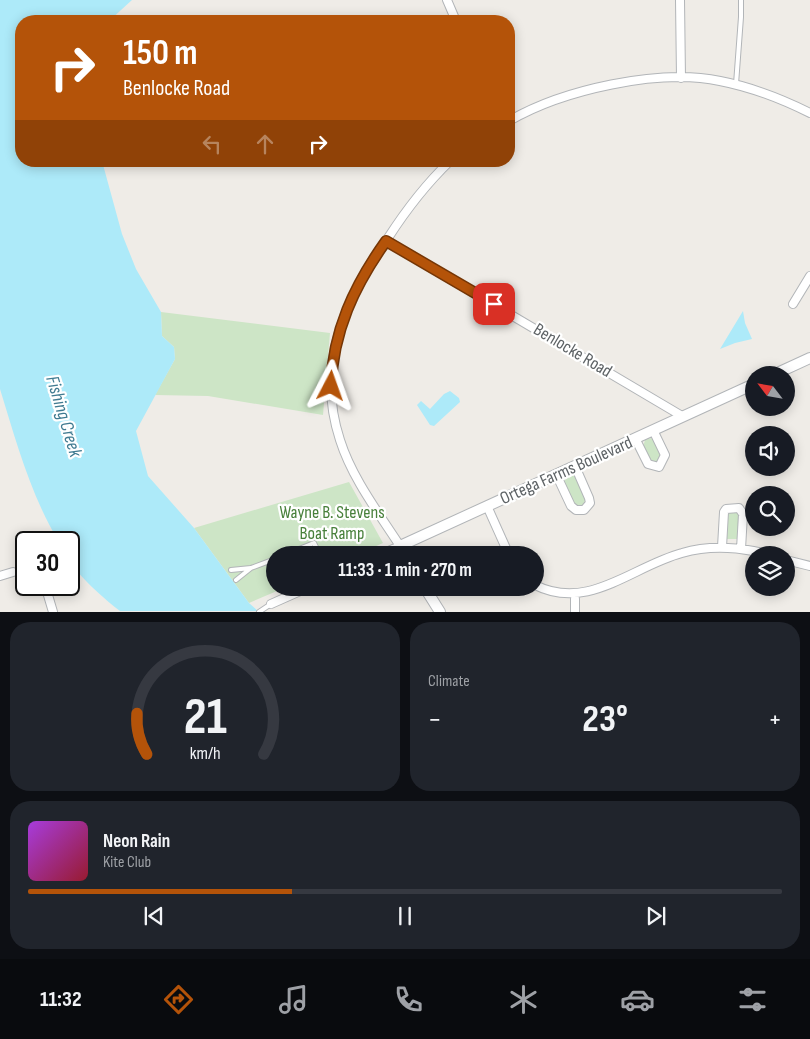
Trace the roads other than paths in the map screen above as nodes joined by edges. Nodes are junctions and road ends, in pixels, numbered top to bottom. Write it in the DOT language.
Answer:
graph roads {
  1 [pos="446,0"];
  2 [pos="680,0"];
  3 [pos="740,0"];
  4 [pos="453,15"];
  5 [pos="681,78"];
  6 [pos="736,84"];
  7 [pos="810,113"];
  8 [pos="515,116"];
  9 [pos="444,167"];
  10 [pos="386,241"];
  11 [pos="810,276"];
  12 [pos="794,304"];
  13 [pos="810,358"];
  14 [pos="793,366"];
  15 [pos="745,388"];
  16 [pos="682,416"];
  17 [pos="653,430"];
  18 [pos="635,438"];
  19 [pos="575,466"];
  20 [pos="556,474"];
  21 [pos="487,506"];
  22 [pos="400,546"];
  23 [pos="505,546"];
  24 [pos="722,547"];
  25 [pos="741,548"];
  26 [pos="745,549"];
  27 [pos="266,562"];
  28 [pos="795,562"];
  29 [pos="810,566"];
  30 [pos="251,568"];
  31 [pos="232,570"];
  32 [pos="13,572"];
  33 [pos="0,576"];
  34 [pos="236,580"];
  35 [pos="544,591"];
  36 [pos="47,596"];
  37 [pos="289,596"];
  38 [pos="430,596"];
  39 [pos="575,599"];
  40 [pos="271,604"];
  41 [pos="52,612"];
  42 [pos="259,612"];
  43 [pos="440,612"];
  44 [pos="575,612"];
  1 -- 4 [label="street"];
  2 -- 5 [label="street"];
  3 -- 6 [label="lane"];
  5 -- 6 [label="street"];
  5 -- 8 [label="street"];
  6 -- 7 [label="street"];
  9 -- 10 [label="street"];
  10 -- 16 [label="street, Benlocke Road"];
  10 -- 22 [label="street"];
  11 -- 12 [label="street"];
  13 -- 14 [label="street"];
  15 -- 16 [label="street, Ortega Farms Boulevard"];
  16 -- 17 [label="street, Ortega Farms Boulevard"];
  17 -- 18 [label="street, Ortega Farms Boulevard"];
  17 -- 18 [label="street"];
  18 -- 19 [label="street, Ortega Farms Boulevard"];
  19 -- 20 [label="street, Ortega Farms Boulevard"];
  19 -- 20 [label="street"];
  20 -- 21 [label="street, Ortega Farms Boulevard"];
  21 -- 22 [label="street, Ortega Farms Boulevard"];
  21 -- 23 [label="street"];
  24 -- 25 [label="street"];
  24 -- 25 [label="street"];
  24 -- 39 [label="street"];
  25 -- 26 [label="street"];
  27 -- 30 [label="lane"];
  28 -- 29 [label="street"];
  30 -- 31 [label="lane"];
  30 -- 34 [label="lane"];
  32 -- 33 [label="street"];
  35 -- 39 [label="street"];
  36 -- 41 [label="street"];
  37 -- 40 [label="street"];
  38 -- 43 [label="street"];
  39 -- 44 [label="street"];
  40 -- 42 [label="lane"];
}
